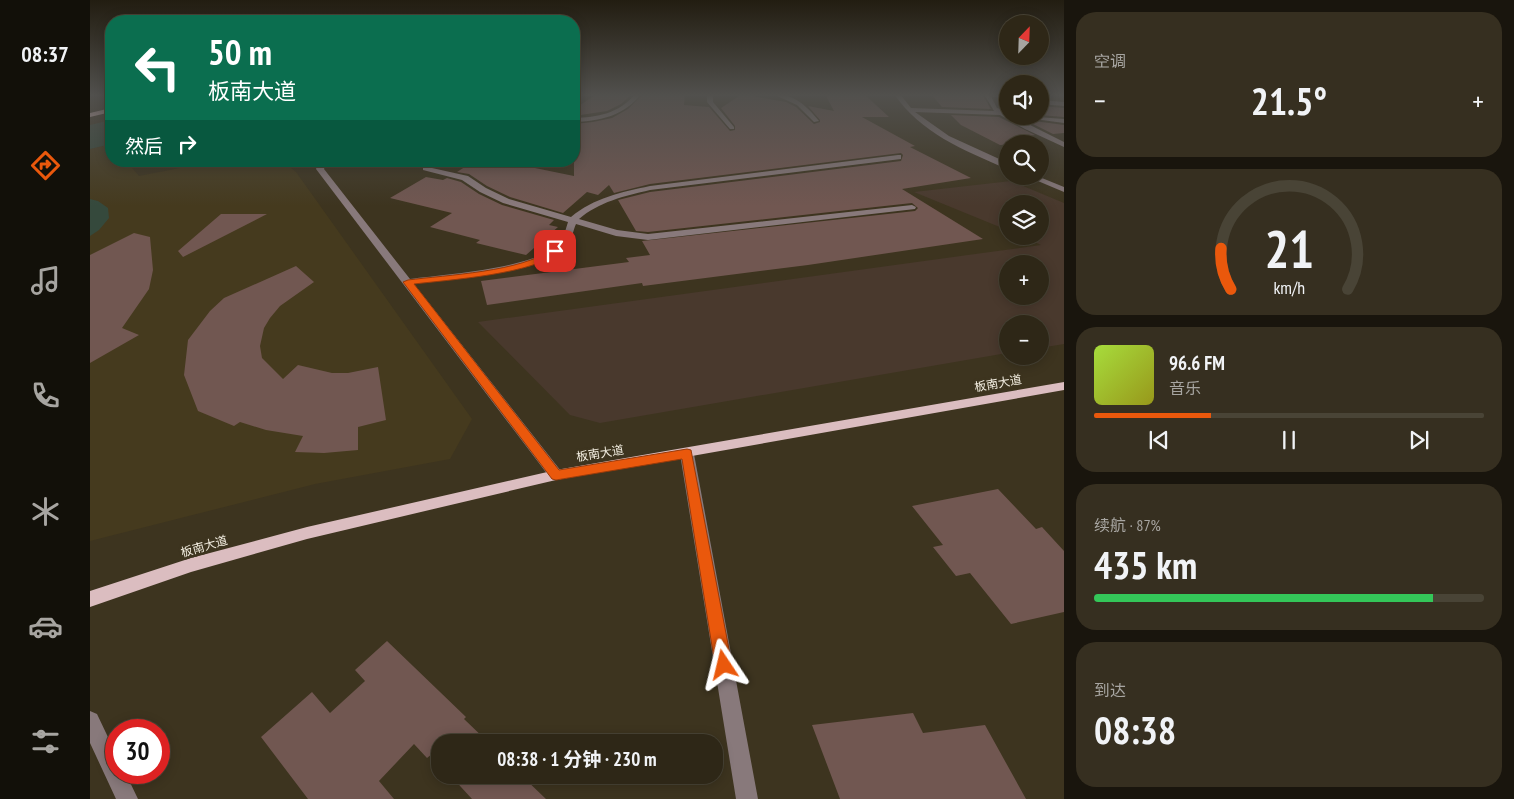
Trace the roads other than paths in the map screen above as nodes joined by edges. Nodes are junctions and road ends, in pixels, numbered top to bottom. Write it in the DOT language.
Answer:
graph roads {
  1 [pos="936,131"];
  2 [pos="1034,131"];
  3 [pos="1064,145"];
  4 [pos="898,157"];
  5 [pos="999,162"];
  6 [pos="321,167"];
  7 [pos="426,168"];
  8 [pos="1049,184"];
  9 [pos="1064,190"];
  10 [pos="912,207"];
  11 [pos="573,220"];
  12 [pos="408,282"];
  13 [pos="1064,386"];
  14 [pos="687,454"];
  15 [pos="556,475"];
  16 [pos="90,599"];
  17 [pos="90,721"];
  18 [pos="127,799"];
  19 [pos="747,799"];
  1 -- 5 [label="street"];
  2 -- 3 [label="street"];
  4 -- 11 [label="street"];
  6 -- 12 [label="street"];
  7 -- 11 [label="street"];
  8 -- 9 [label="street"];
  10 -- 11 [label="street"];
  11 -- 12 [label="street"];
  12 -- 15 [label="street"];
  13 -- 14 [label="main road, 板南大道"];
  14 -- 15 [label="main road, 板南大道"];
  14 -- 19 [label="street"];
  15 -- 16 [label="main road, 板南大道"];
  17 -- 18 [label="street"];
}
